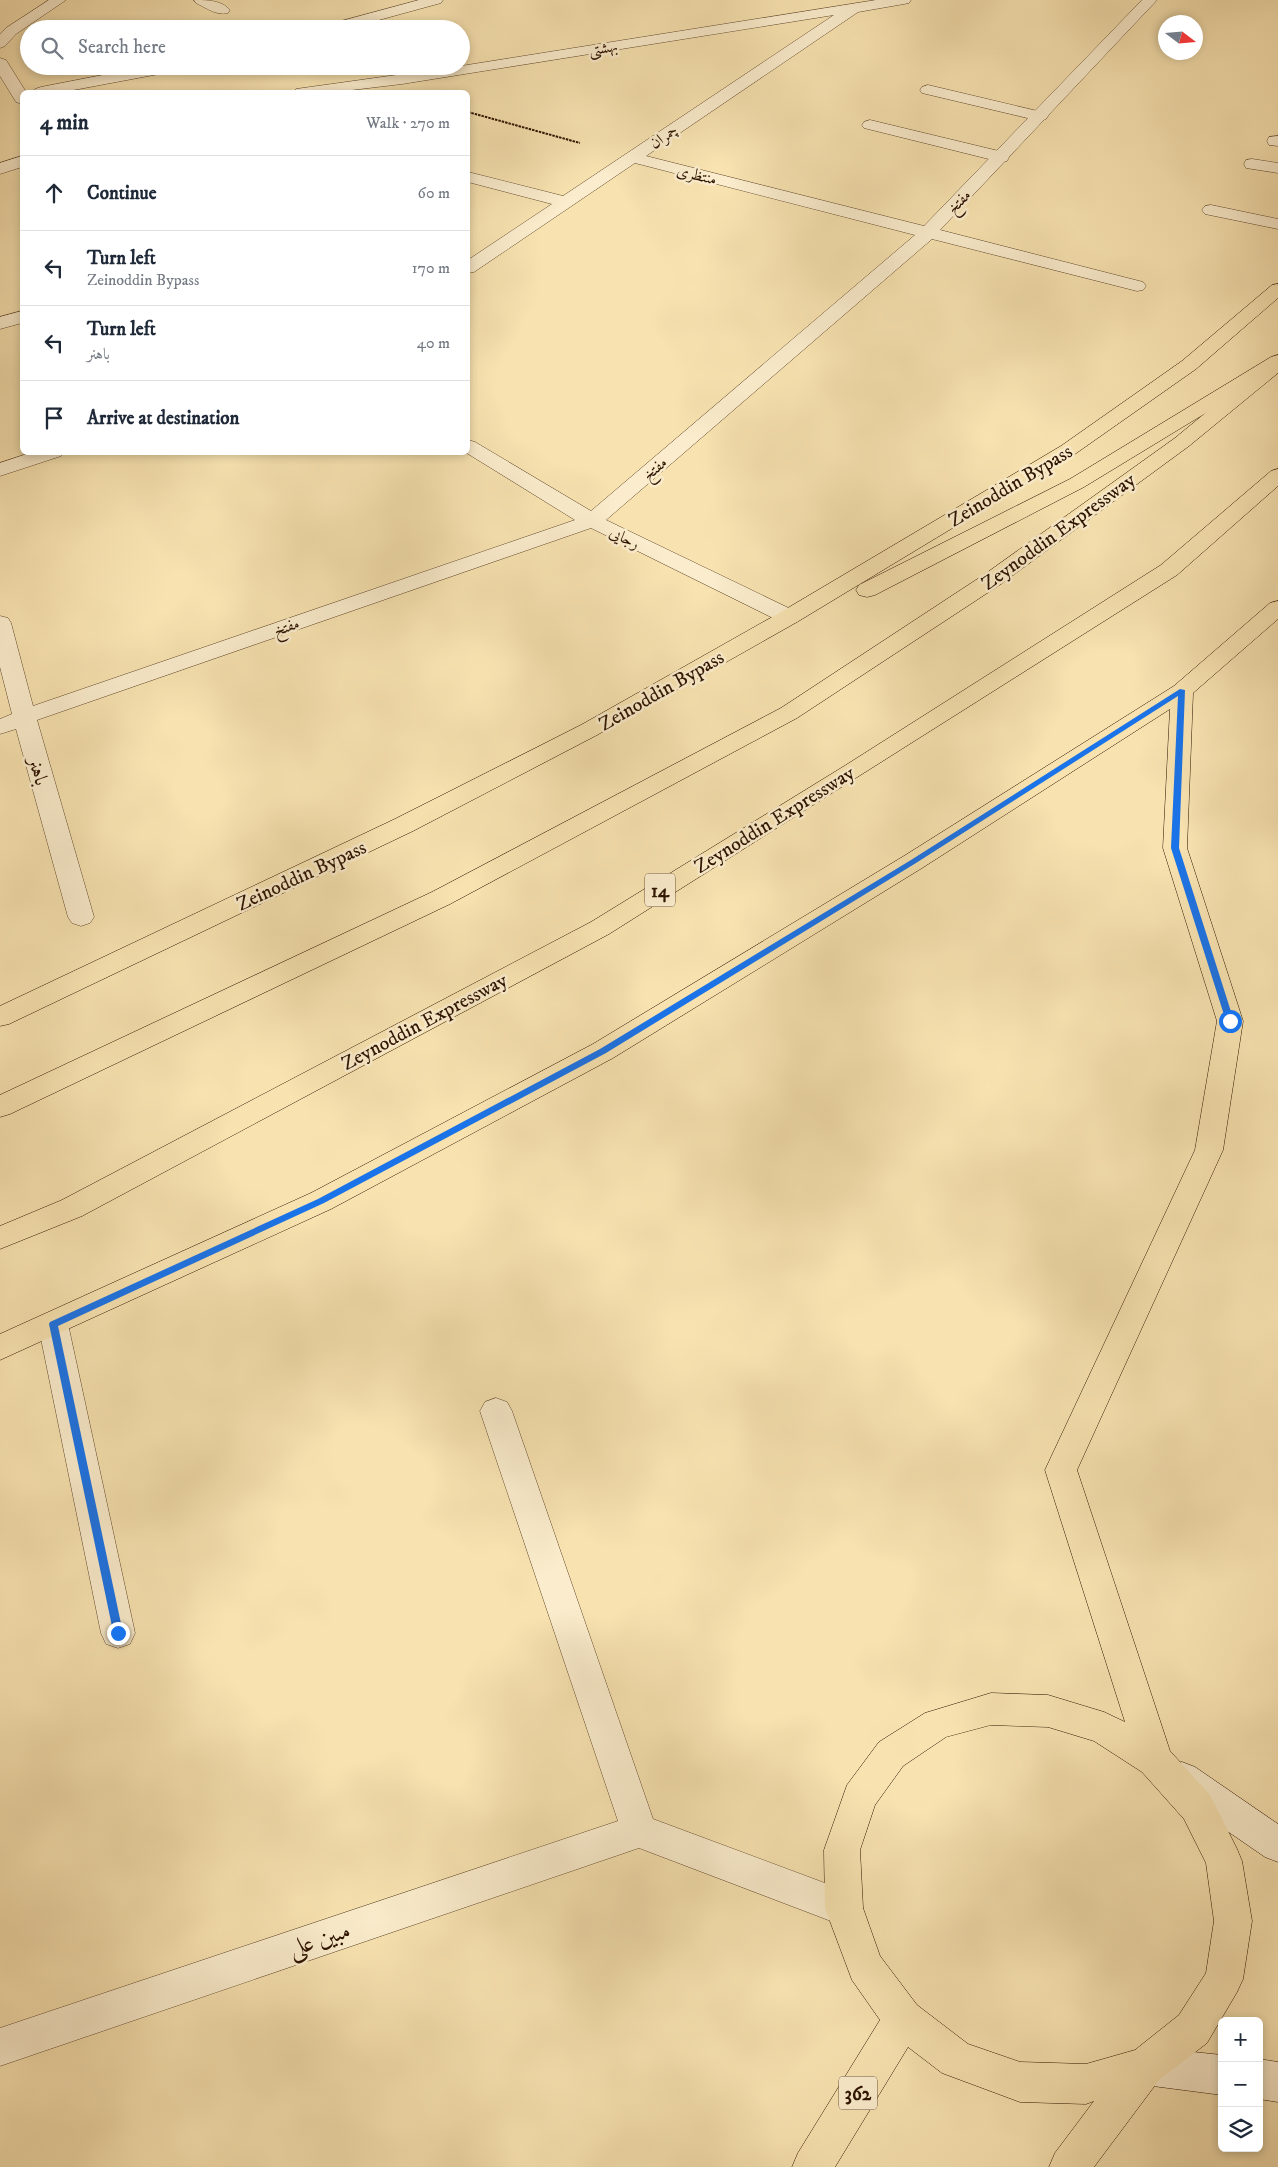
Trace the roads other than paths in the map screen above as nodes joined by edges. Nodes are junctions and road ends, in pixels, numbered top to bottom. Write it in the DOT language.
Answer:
graph roads {
  1 [pos="59,0"];
  2 [pos="201,0"];
  3 [pos="436,0"];
  4 [pos="904,0"];
  5 [pos="1150,0"];
  6 [pos="859,6"];
  7 [pos="223,10"];
  8 [pos="28,20"];
  9 [pos="362,20"];
  10 [pos="20,25"];
  11 [pos="0,43"];
  12 [pos="0,63"];
  13 [pos="470,68"];
  14 [pos="129,75"];
  15 [pos="427,75"];
  16 [pos="52,90"];
  17 [pos="317,90"];
  18 [pos="928,90"];
  19 [pos="20,94"];
  20 [pos="1040,116"];
  21 [pos="870,125"];
  22 [pos="20,153"];
  23 [pos="0,156"];
  24 [pos="631,157"];
  25 [pos="1001,157"];
  26 [pos="20,162"];
  27 [pos="1252,164"];
  28 [pos="1278,168"];
  29 [pos="0,169"];
  30 [pos="470,178"];
  31 [pos="565,202"];
  32 [pos="1211,210"];
  33 [pos="1278,224"];
  34 [pos="927,234"];
  35 [pos="470,267"];
  36 [pos="1137,286"];
  37 [pos="1278,289"];
  38 [pos="20,318"];
  39 [pos="0,323"];
  40 [pos="1278,362"];
  41 [pos="470,447"];
  42 [pos="45,455"];
  43 [pos="0,470"];
  44 [pos="1278,475"];
  45 [pos="592,521"];
  46 [pos="1278,608"];
  47 [pos="789,617"];
  48 [pos="0,625"];
  49 [pos="1182,690"];
  50 [pos="24,717"];
  51 [pos="0,727"];
  52 [pos="590,730"];
  53 [pos="81,918"];
  54 [pos="0,1018"];
  55 [pos="0,1106"];
  56 [pos="0,1238"];
  57 [pos="53,1324"];
  58 [pos="0,1348"];
  59 [pos="496,1412"];
  60 [pos="118,1633"];
  61 [pos="1155,1760"];
  62 [pos="639,1831"];
  63 [pos="1278,1845"];
  64 [pos="844,1908"];
  65 [pos="903,2019"];
  66 [pos="0,2047"];
  67 [pos="1145,2066"];
  68 [pos="1218,2075"];
  69 [pos="1263,2080"];
  70 [pos="1278,2082"];
  71 [pos="812,2167"];
  72 [pos="1069,2167"];
  1 -- 8 [label="street"];
  2 -- 7 [label="street"];
  3 -- 9 [label="street"];
  4 -- 6 [label="street, بهشتی"];
  5 -- 20 [label="street, مفتخ"];
  6 -- 13 [label="street, بهشتی"];
  6 -- 24 [label="street, چمران"];
  10 -- 11 [label="street"];
  12 -- 19 [label="street"];
  14 -- 16 [label="street"];
  15 -- 17 [label="street, بهشتی"];
  18 -- 20 [label="street"];
  20 -- 25 [label="street, مفتخ"];
  21 -- 25 [label="street"];
  22 -- 23 [label="street"];
  24 -- 31 [label="street, چمران"];
  24 -- 34 [label="street, منتظری"];
  25 -- 34 [label="street, مفتخ"];
  26 -- 29 [label="street"];
  27 -- 28 [label="street"];
  30 -- 31 [label="street"];
  31 -- 35 [label="street, چمران"];
  32 -- 33 [label="street"];
  34 -- 36 [label="street, منتظری"];
  34 -- 45 [label="street, مفتخ"];
  37 -- 47 [label="main road, Zeinoddin Bypass"];
  38 -- 39 [label="street"];
  40 -- 52 [label="main road"];
  40 -- 55 [label="main road, Zeynoddin Expressway"];
  41 -- 45 [label="street, رجایی"];
  42 -- 43 [label="street"];
  44 -- 56 [label="main road, Zeynoddin Expressway / 14"];
  45 -- 47 [label="street, رجایی"];
  45 -- 50 [label="street, مفتخ"];
  46 -- 49 [label="main road"];
  47 -- 52 [label="main road, Zeinoddin Bypass"];
  48 -- 50 [label="street, باهنر"];
  49 -- 57 [label="main road"];
  49 -- 61 [label="main road"];
  50 -- 51 [label="street, مفتخ"];
  50 -- 53 [label="street, باهنر"];
  52 -- 54 [label="main road, Zeinoddin Bypass"];
  57 -- 58 [label="main road"];
  57 -- 60 [label="street"];
  59 -- 62 [label="street"];
  61 -- 63 [label="street"];
  61 -- 64 [label="main road"];
  61 -- 67 [label="main road"];
  62 -- 64 [label="street"];
  62 -- 66 [label="street, مبین علی"];
  64 -- 65 [label="main road"];
  65 -- 67 [label="main road"];
  65 -- 71 [label="main road, 362"];
  67 -- 68 [label="street"];
  67 -- 72 [label="main road"];
  69 -- 70 [label="street"];
}
